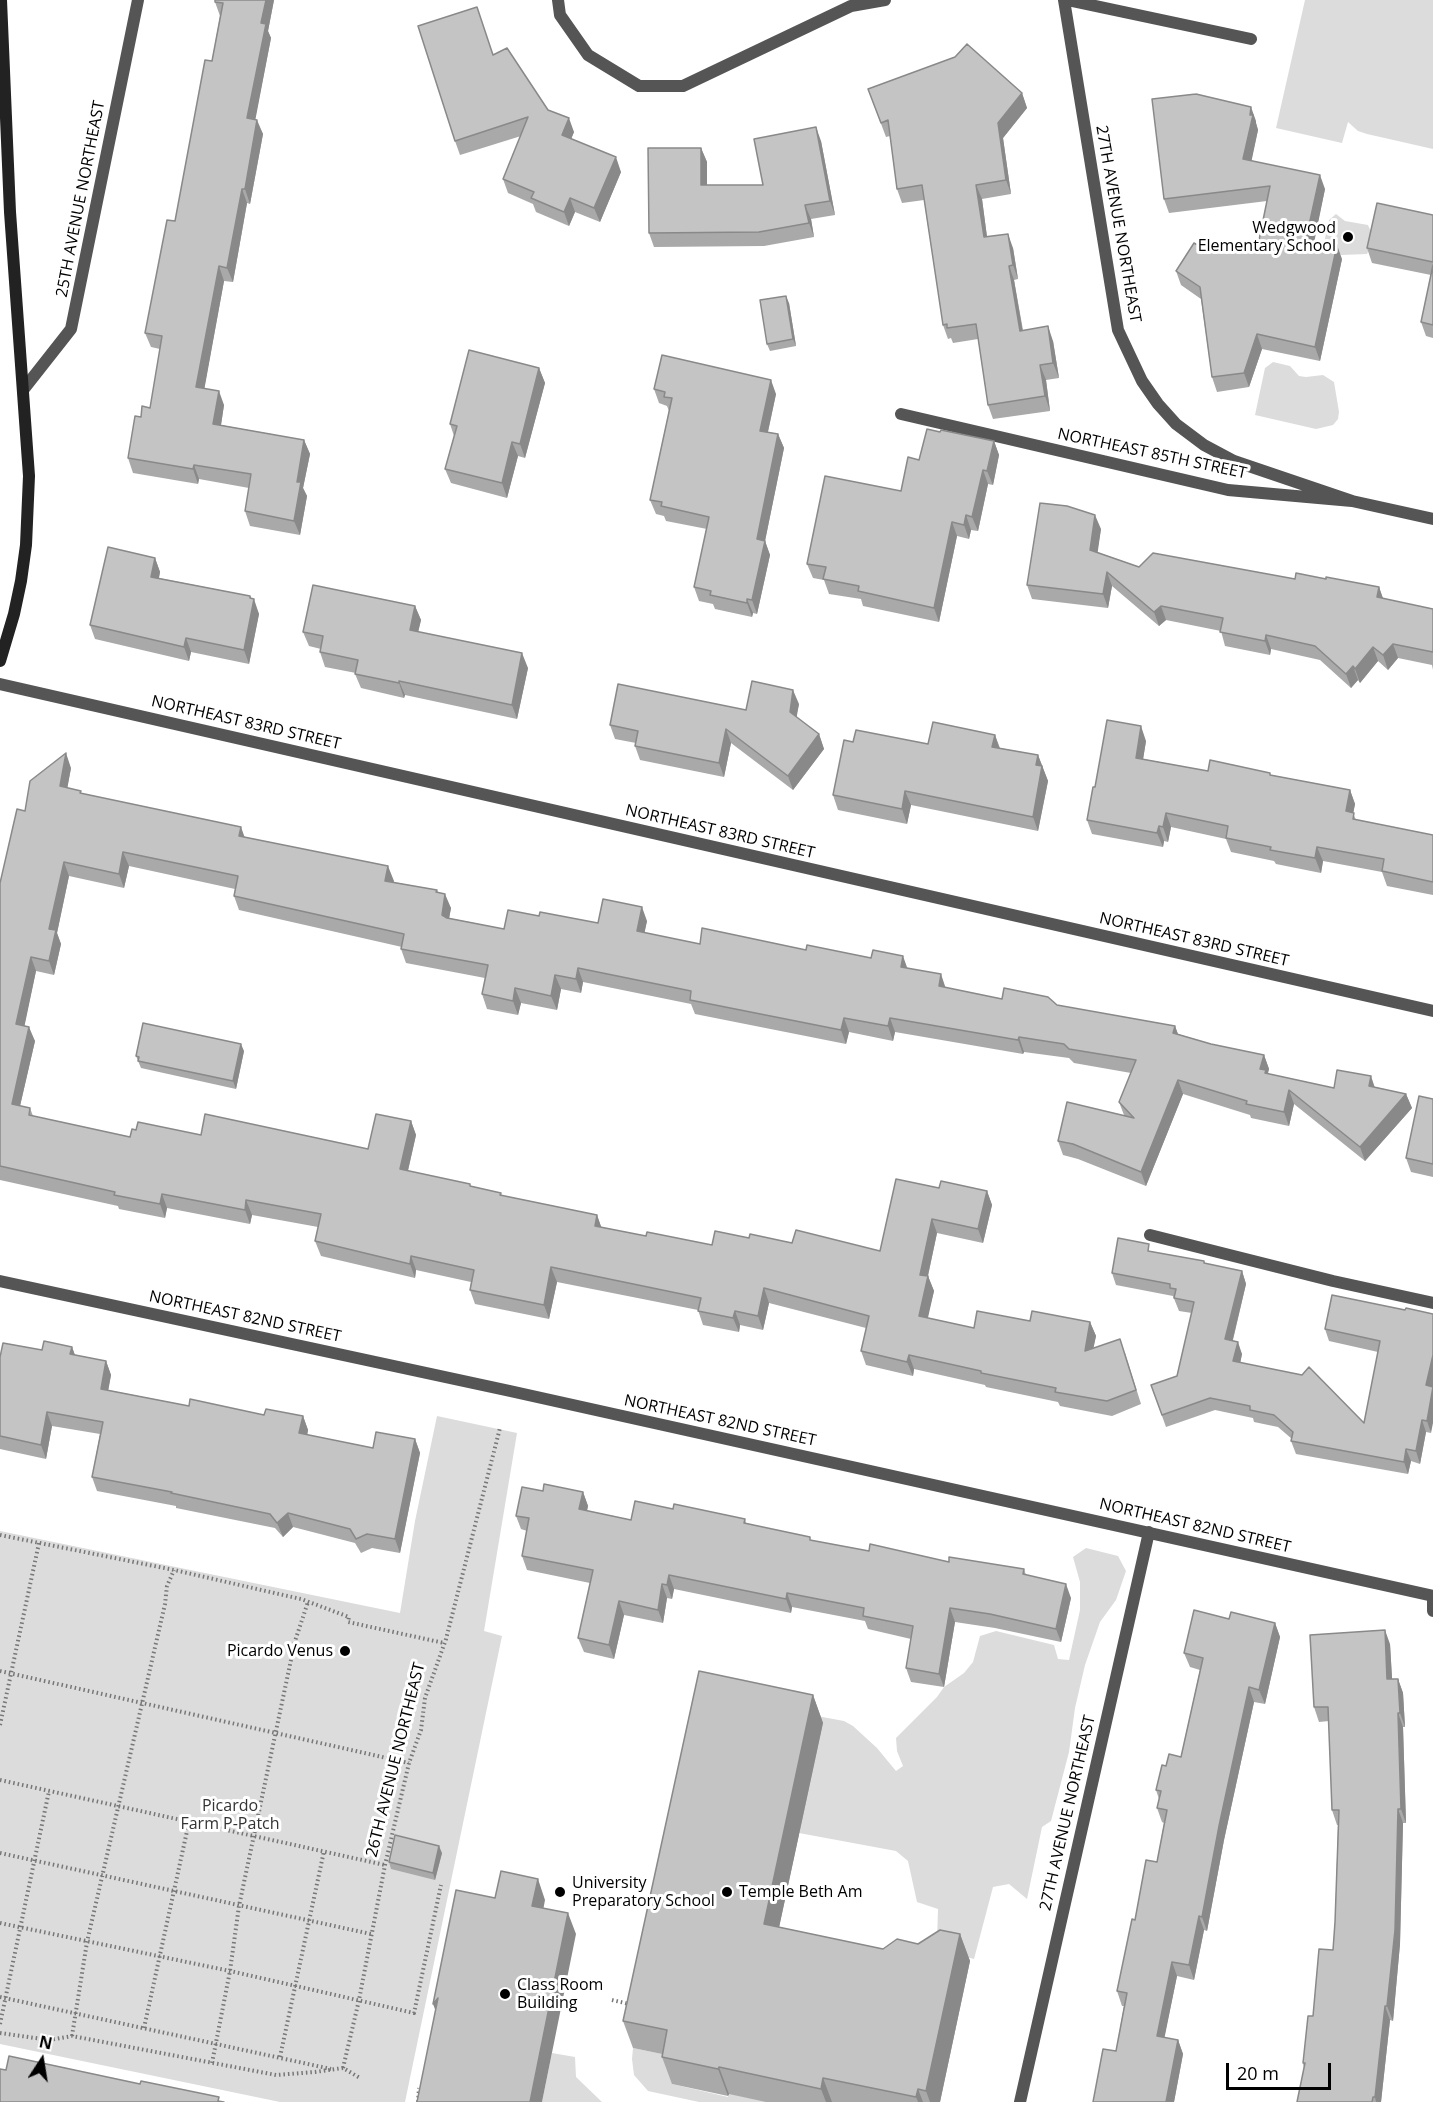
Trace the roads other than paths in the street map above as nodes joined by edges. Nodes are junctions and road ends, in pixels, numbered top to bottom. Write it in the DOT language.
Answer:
graph roads {
  1 [pos="0,0"];
  2 [pos="138,0"];
  3 [pos="558,0"];
  4 [pos="885,0"];
  5 [pos="1066,0"];
  6 [pos="1251,39"];
  7 [pos="5,211"];
  8 [pos="23,390"];
  9 [pos="901,414"];
  10 [pos="1352,501"];
  11 [pos="1433,519"];
  12 [pos="0,661"];
  13 [pos="0,684"];
  14 [pos="1433,1011"];
  15 [pos="1150,1235"];
  16 [pos="0,1281"];
  17 [pos="1433,1303"];
  18 [pos="1149,1532"];
  19 [pos="1433,1596"];
  20 [pos="1433,1611"];
  21 [pos="1020,2102"];
  1 -- 7 [label="main road"];
  2 -- 8 [label="street, 25TH AVENUE NORTHEAST"];
  3 -- 4 [label="street"];
  5 -- 6 [label="street"];
  5 -- 10 [label="street, 27TH AVENUE NORTHEAST"];
  7 -- 8 [label="main road"];
  8 -- 12 [label="main road"];
  9 -- 10 [label="street, NORTHEAST 85TH STREET"];
  10 -- 11 [label="street, NORTHEAST 85TH STREET"];
  13 -- 14 [label="street, NORTHEAST 83RD STREET"];
  15 -- 17 [label="street"];
  16 -- 18 [label="street, NORTHEAST 82ND STREET"];
  18 -- 19 [label="street, NORTHEAST 82ND STREET"];
  18 -- 21 [label="street, 27TH AVENUE NORTHEAST"];
  19 -- 20 [label="street"];
}
